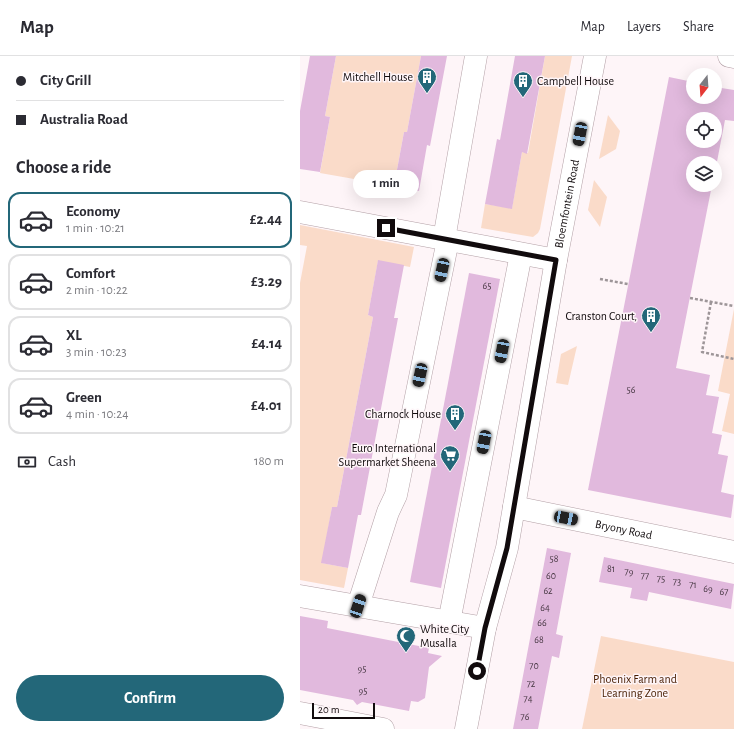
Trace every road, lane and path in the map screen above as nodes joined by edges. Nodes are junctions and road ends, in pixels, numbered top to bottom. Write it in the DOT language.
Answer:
graph roads {
  1 [pos="476,56"];
  2 [pos="595,56"];
  3 [pos="729,56"];
  4 [pos="734,57"];
  5 [pos="300,212"];
  6 [pos="446,240"];
  7 [pos="521,254"];
  8 [pos="556,260"];
  9 [pos="600,279"];
  10 [pos="628,284"];
  11 [pos="690,298"];
  12 [pos="710,302"];
  13 [pos="734,306"];
  14 [pos="734,359"];
  15 [pos="514,507"];
  16 [pos="734,552"];
  17 [pos="300,596"];
  18 [pos="358,606"];
  19 [pos="449,622"];
  20 [pos="485,628"];
  21 [pos="300,713"];
  22 [pos="351,726"];
  23 [pos="383,729"];
  24 [pos="466,729"];
  1 -- 6 [label="street"];
  2 -- 8 [label="street, Bloemfontein Road"];
  3 -- 4 [label="street"];
  5 -- 6 [label="street"];
  6 -- 7 [label="street"];
  6 -- 18 [label="street"];
  7 -- 8 [label="street"];
  7 -- 19 [label="street"];
  8 -- 15 [label="street, Bloemfontein Road"];
  9 -- 10 [label="path"];
  11 -- 12 [label="path"];
  12 -- 13 [label="path"];
  12 -- 14 [label="path"];
  15 -- 16 [label="street, Bryony Road"];
  15 -- 20 [label="street, Bloemfontein Road"];
  17 -- 18 [label="street"];
  18 -- 19 [label="street"];
  19 -- 20 [label="street"];
  20 -- 24 [label="street, Bloemfontein Road"];
  21 -- 22 [label="street"];
  22 -- 23 [label="street"];
}
